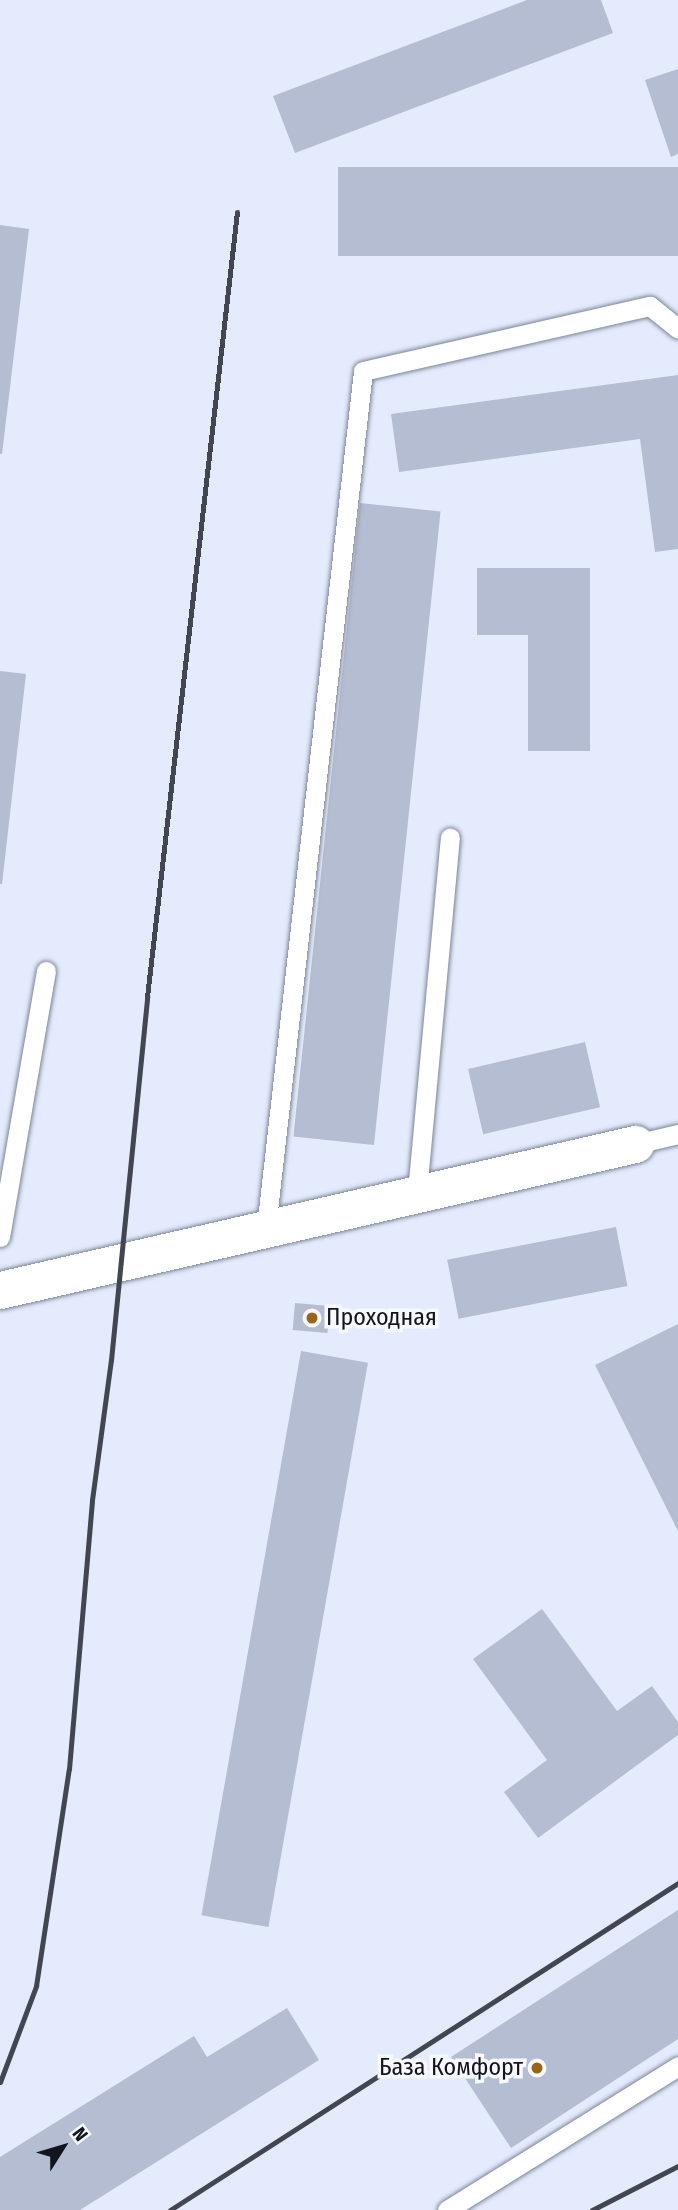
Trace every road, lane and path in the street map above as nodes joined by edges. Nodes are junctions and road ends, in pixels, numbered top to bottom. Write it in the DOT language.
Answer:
graph roads {
  1 [pos="678,329"];
  2 [pos="450,838"];
  3 [pos="46,971"];
  4 [pos="678,1134"];
  5 [pos="635,1144"];
  6 [pos="417,1192"];
  7 [pos="266,1228"];
  8 [pos="0,1237"];
  9 [pos="0,1290"];
  10 [pos="678,2066"];
  11 [pos="447,2210"];
  1 -- 7 [label="lane"];
  2 -- 6 [label="lane"];
  3 -- 8 [label="lane"];
  4 -- 5 [label="lane"];
  5 -- 6 [label="street"];
  6 -- 7 [label="street"];
  7 -- 9 [label="street"];
  10 -- 11 [label="lane"];
}
